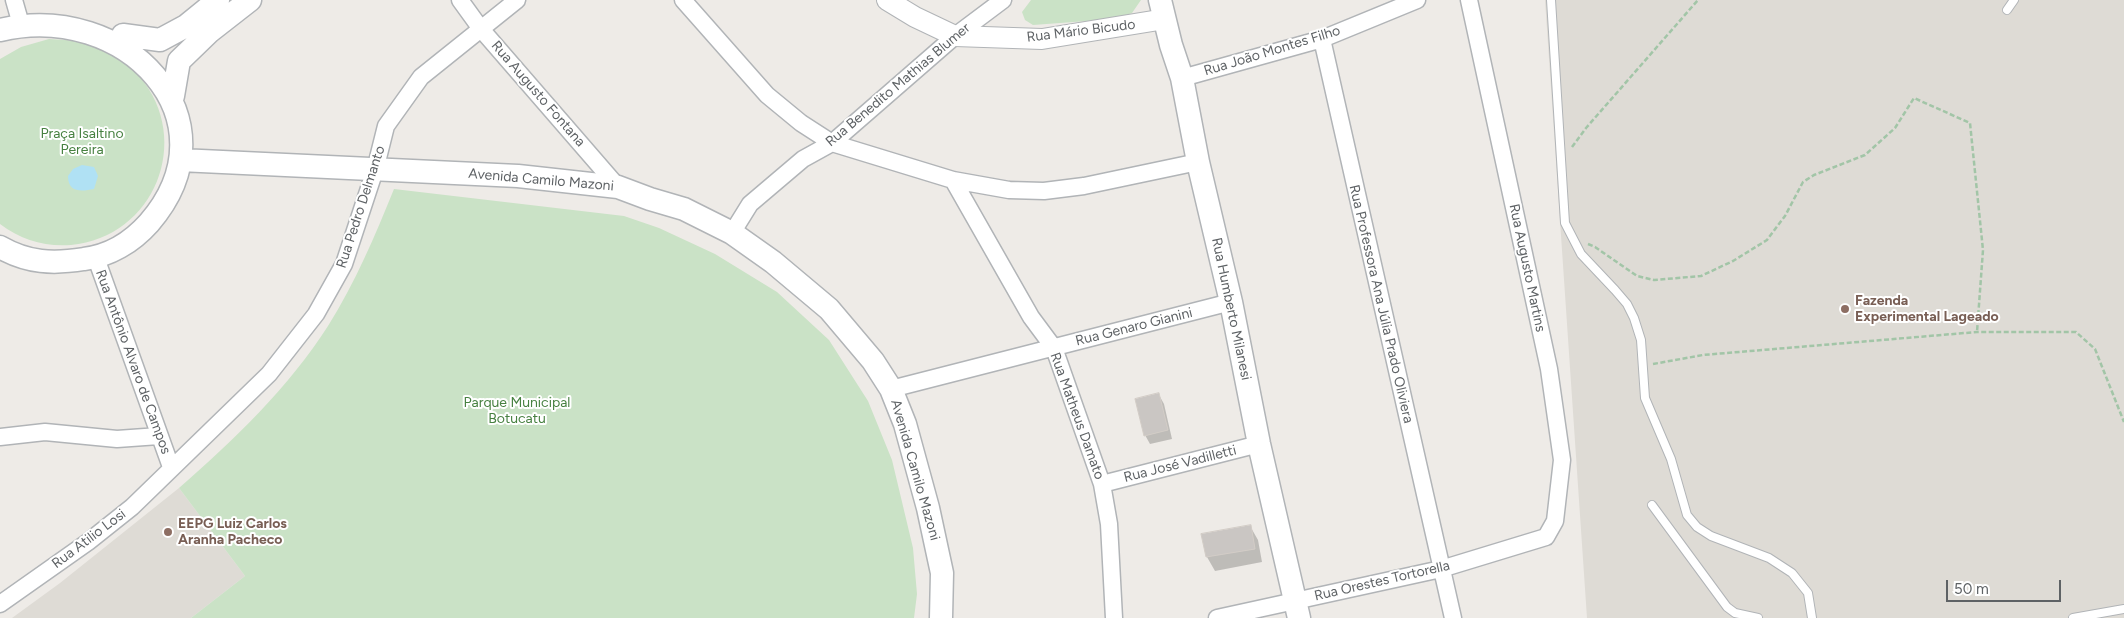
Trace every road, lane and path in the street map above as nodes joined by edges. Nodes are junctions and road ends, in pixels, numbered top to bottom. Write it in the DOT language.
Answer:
graph roads {
  1 [pos="218,0"];
  2 [pos="250,0"];
  3 [pos="460,0"];
  4 [pos="517,0"];
  5 [pos="682,0"];
  6 [pos="887,0"];
  7 [pos="1003,0"];
  8 [pos="1417,0"];
  9 [pos="1469,0"];
  10 [pos="1552,0"];
  11 [pos="1698,0"];
  12 [pos="2014,0"];
  13 [pos="1162,10"];
  14 [pos="2007,10"];
  15 [pos="11,17"];
  16 [pos="481,29"];
  17 [pos="123,35"];
  18 [pos="955,36"];
  19 [pos="1322,39"];
  20 [pos="1182,78"];
  21 [pos="173,96"];
  22 [pos="832,143"];
  23 [pos="180,160"];
  24 [pos="1561,161"];
  25 [pos="1198,162"];
  26 [pos="375,170"];
  27 [pos="952,180"];
  28 [pos="618,187"];
  29 [pos="732,233"];
  30 [pos="1572,239"];
  31 [pos="0,247"];
  32 [pos="96,258"];
  33 [pos="1231,302"];
  34 [pos="1977,332"];
  35 [pos="1054,348"];
  36 [pos="1644,366"];
  37 [pos="891,389"];
  38 [pos="2124,422"];
  39 [pos="160,436"];
  40 [pos="0,437"];
  41 [pos="1259,444"];
  42 [pos="171,467"];
  43 [pos="1102,484"];
  44 [pos="1652,506"];
  45 [pos="1546,537"];
  46 [pos="1441,569"];
  47 [pos="0,604"];
  48 [pos="2124,609"];
  49 [pos="1297,610"];
  50 [pos="941,618"];
  51 [pos="1114,618"];
  52 [pos="1217,618"];
  53 [pos="1453,618"];
  54 [pos="1758,618"];
  55 [pos="1812,618"];
  56 [pos="2073,618"];
  1 -- 17 [label="main road"];
  2 -- 21 [label="main road"];
  3 -- 16 [label="street, Rua Augusto Fontana"];
  4 -- 16 [label="street, Rua Pedro Delmanto"];
  5 -- 22 [label="street"];
  6 -- 18 [label="street, Rua Mário Bicudo"];
  7 -- 18 [label="street, Rua Benedito Mathias Blumer"];
  8 -- 19 [label="street, Rua João Montes Filho"];
  9 -- 45 [label="street, Rua Augusto Martins"];
  10 -- 24 [label="lane"];
  11 -- 24 [label="path"];
  12 -- 14 [label="lane"];
  13 -- 18 [label="street, Rua Mário Bicudo"];
  13 -- 20 [label="main road, Rua Humberto Milanesi"];
  15 -- 17 [label="main road"];
  16 -- 26 [label="street, Rua Pedro Delmanto"];
  16 -- 28 [label="street, Rua Augusto Fontana"];
  17 -- 21 [label="main road"];
  18 -- 22 [label="street, Rua Benedito Mathias Blumer"];
  19 -- 20 [label="street, Rua João Montes Filho"];
  19 -- 46 [label="street, Rua Professora Ana Júlia Prado Oliviera"];
  20 -- 25 [label="main road, Rua Humberto Milanesi"];
  21 -- 23 [label="main road"];
  22 -- 27 [label="street"];
  22 -- 29 [label="street, Rua Benedito Mathias Blumer"];
  23 -- 26 [label="main road, Avenida Camilo Mazoni"];
  23 -- 32 [label="main road"];
  24 -- 30 [label="lane"];
  25 -- 27 [label="street"];
  25 -- 33 [label="main road, Rua Humberto Milanesi"];
  26 -- 28 [label="main road, Avenida Camilo Mazoni"];
  26 -- 42 [label="street, Rua Pedro Delmanto"];
  27 -- 35 [label="street, Rua Matheus Damato"];
  28 -- 29 [label="main road, Avenida Camilo Mazoni"];
  29 -- 37 [label="main road, Avenida Camilo Mazoni"];
  30 -- 34 [label="path"];
  30 -- 36 [label="lane"];
  31 -- 32 [label="main road"];
  32 -- 39 [label="street, Rua Antônio Alvaro de Campos"];
  33 -- 35 [label="street, Rua Genaro Gianini"];
  33 -- 41 [label="main road, Rua Humberto Milanesi"];
  34 -- 36 [label="path"];
  34 -- 38 [label="path"];
  35 -- 37 [label="street, Rua Genaro Gianini"];
  35 -- 43 [label="street, Rua Matheus Damato"];
  36 -- 55 [label="lane"];
  37 -- 50 [label="main road, Avenida Camilo Mazoni"];
  39 -- 40 [label="street"];
  39 -- 42 [label="street, Rua Antônio Alvaro de Campos"];
  41 -- 43 [label="street, Rua José Vadilletti"];
  41 -- 49 [label="main road, Rua Humberto Milanesi"];
  42 -- 47 [label="street, Rua Atilio Losi"];
  43 -- 51 [label="street, Rua Matheus Damato"];
  44 -- 54 [label="lane"];
  45 -- 46 [label="street, Rua Orestes Tortorella"];
  46 -- 49 [label="street, Rua Orestes Tortorella"];
  46 -- 53 [label="street, Rua Professora Ana Júlia Prado Oliviera"];
  48 -- 56 [label="lane"];
  49 -- 52 [label="street, Rua Orestes Tortorella"];
}
